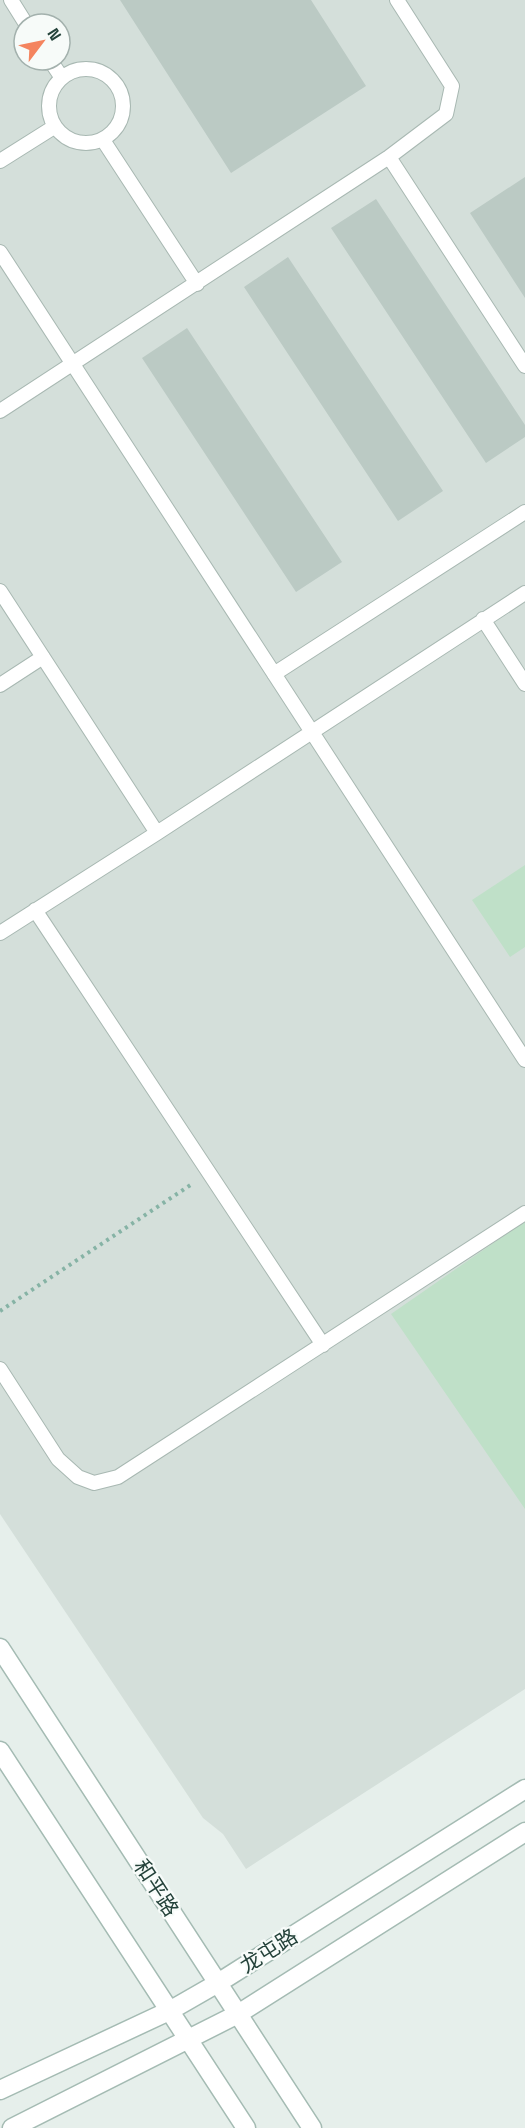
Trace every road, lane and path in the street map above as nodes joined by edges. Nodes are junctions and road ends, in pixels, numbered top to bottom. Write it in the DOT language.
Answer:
graph roads {
  1 [pos="397,0"];
  2 [pos="58,72"];
  3 [pos="62,78"];
  4 [pos="54,126"];
  5 [pos="103,140"];
  6 [pos="389,157"];
  7 [pos="0,161"];
  8 [pos="0,252"];
  9 [pos="196,284"];
  10 [pos="73,364"];
  11 [pos="525,366"];
  12 [pos="0,411"];
  13 [pos="525,512"];
  14 [pos="0,591"];
  15 [pos="525,593"];
  16 [pos="483,619"];
  17 [pos="43,657"];
  18 [pos="274,674"];
  19 [pos="525,684"];
  20 [pos="0,685"];
  21 [pos="312,732"];
  22 [pos="157,833"];
  23 [pos="35,910"];
  24 [pos="0,933"];
  25 [pos="525,1060"];
  26 [pos="209,1173"];
  27 [pos="525,1213"];
  28 [pos="0,1311"];
  29 [pos="323,1345"];
  30 [pos="0,1369"];
  31 [pos="0,1648"];
  32 [pos="0,1751"];
  33 [pos="525,1789"];
  34 [pos="525,1832"];
  35 [pos="218,1983"];
  36 [pos="171,2010"];
  37 [pos="238,2014"];
  38 [pos="189,2039"];
  39 [pos="0,2090"];
  40 [pos="12,2128"];
  41 [pos="246,2128"];
  42 [pos="312,2128"];
  1 -- 6 [label="lane"];
  2 -- 3 [label="lane"];
  3 -- 4 [label="lane"];
  3 -- 5 [label="lane"];
  4 -- 5 [label="lane"];
  4 -- 7 [label="lane"];
  5 -- 9 [label="lane"];
  6 -- 9 [label="lane"];
  6 -- 11 [label="lane"];
  8 -- 10 [label="lane"];
  9 -- 10 [label="lane"];
  10 -- 12 [label="lane"];
  10 -- 18 [label="lane"];
  13 -- 18 [label="lane"];
  14 -- 17 [label="lane"];
  15 -- 16 [label="lane"];
  16 -- 19 [label="lane"];
  16 -- 21 [label="lane"];
  17 -- 20 [label="lane"];
  17 -- 22 [label="lane"];
  18 -- 21 [label="lane"];
  21 -- 22 [label="lane"];
  21 -- 25 [label="lane"];
  22 -- 23 [label="lane"];
  23 -- 24 [label="lane"];
  23 -- 26 [label="lane"];
  26 -- 28 [label="path"];
  26 -- 29 [label="lane"];
  27 -- 29 [label="lane"];
  29 -- 30 [label="lane"];
  31 -- 35 [label="main road, 和平路"];
  32 -- 36 [label="main road"];
  33 -- 35 [label="main road, 龙屯路"];
  34 -- 37 [label="main road, 龙屯路"];
  35 -- 36 [label="main road, 龙屯路"];
  35 -- 37 [label="main road, 和平路"];
  36 -- 38 [label="main road"];
  36 -- 39 [label="main road, 龙屯路"];
  37 -- 38 [label="main road, 龙屯路"];
  37 -- 42 [label="main road, 和平路"];
  38 -- 40 [label="main road, 龙屯路"];
  38 -- 41 [label="main road"];
}
